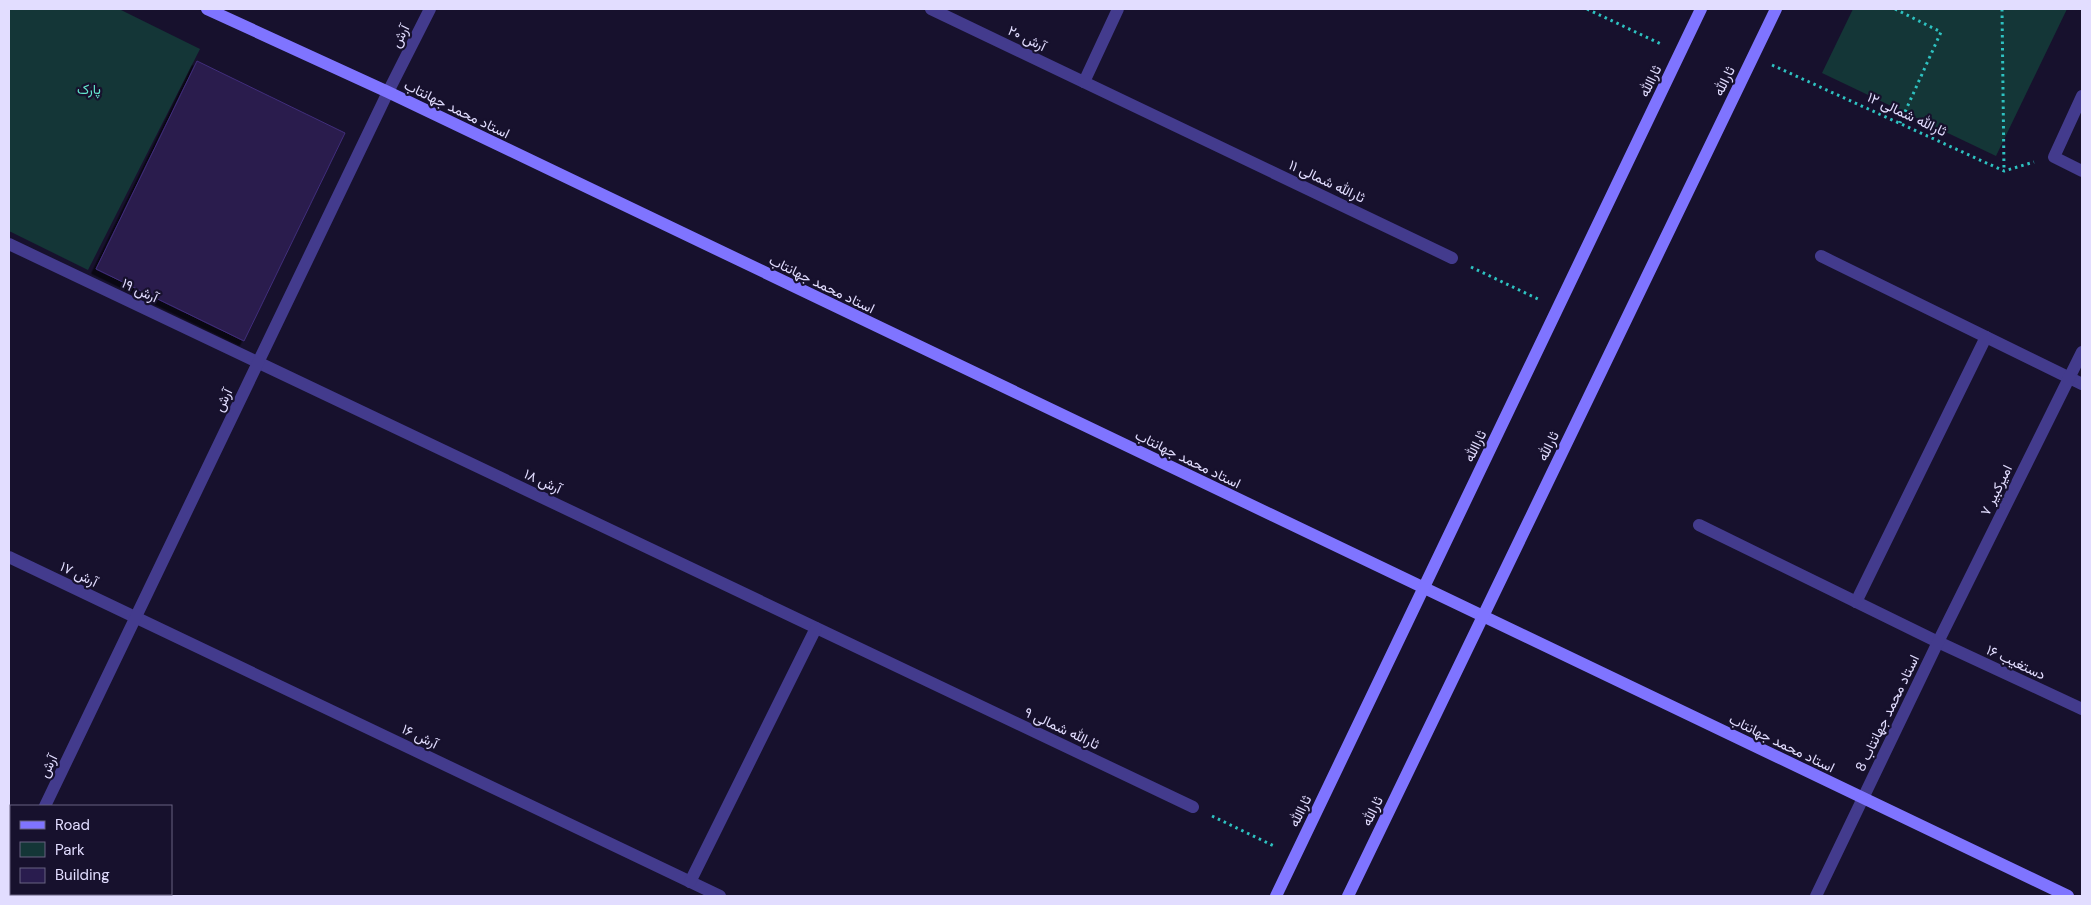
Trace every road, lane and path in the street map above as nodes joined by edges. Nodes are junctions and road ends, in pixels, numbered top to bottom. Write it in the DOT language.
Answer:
graph roads {
  1 [pos="207,9"];
  2 [pos="430,9"];
  3 [pos="931,9"];
  4 [pos="1118,9"];
  5 [pos="1587,9"];
  6 [pos="1701,9"];
  7 [pos="1776,9"];
  8 [pos="1895,9"];
  9 [pos="2002,9"];
  10 [pos="1680,53"];
  11 [pos="1753,56"];
  12 [pos="1084,82"];
  13 [pos="388,92"];
  14 [pos="2082,96"];
  15 [pos="1900,123"];
  16 [pos="2054,157"];
  17 [pos="2004,171"];
  18 [pos="2082,171"];
  19 [pos="9,244"];
  20 [pos="1821,256"];
  21 [pos="1452,258"];
  22 [pos="1558,308"];
  23 [pos="1986,337"];
  24 [pos="2082,352"];
  25 [pos="258,362"];
  26 [pos="2069,378"];
  27 [pos="2082,384"];
  28 [pos="1699,526"];
  29 [pos="9,557"];
  30 [pos="1424,588"];
  31 [pos="1856,602"];
  32 [pos="1483,617"];
  33 [pos="136,618"];
  34 [pos="816,628"];
  35 [pos="1938,642"];
  36 [pos="2082,709"];
  37 [pos="1863,798"];
  38 [pos="45,805"];
  39 [pos="1193,807"];
  40 [pos="1295,856"];
  41 [pos="690,882"];
  42 [pos="720,896"];
  43 [pos="1276,896"];
  44 [pos="1348,896"];
  45 [pos="1816,896"];
  46 [pos="2068,896"];
  1 -- 13 [label="main road, استاد محمد جهانتاب"];
  2 -- 13 [label="street, آرش"];
  3 -- 12 [label="street, آرش ۲۰"];
  4 -- 12 [label="street"];
  5 -- 10 [label="path"];
  6 -- 10 [label="main road, ثاراالله"];
  7 -- 11 [label="main road, ثارالله"];
  8 -- 15 [label="path"];
  9 -- 17 [label="path"];
  10 -- 22 [label="main road, ثاراالله"];
  11 -- 15 [label="path, ثارالله شمالی ۱۲"];
  11 -- 32 [label="main road, ثارالله"];
  12 -- 21 [label="street, ثارالله شمالی ۱۱"];
  13 -- 25 [label="street, آرش"];
  13 -- 30 [label="main road, استاد محمد جهانتاب"];
  14 -- 16 [label="street"];
  15 -- 17 [label="path, ثارالله شمالی ۱۲"];
  16 -- 17 [label="path"];
  16 -- 18 [label="street"];
  19 -- 25 [label="street, آرش ۱۹"];
  20 -- 23 [label="street"];
  21 -- 22 [label="path"];
  22 -- 30 [label="main road, ثاراالله"];
  23 -- 26 [label="street"];
  23 -- 31 [label="street"];
  24 -- 26 [label="street, امیرکبیر ۷"];
  25 -- 33 [label="street, آرش"];
  25 -- 34 [label="street, آرش ۱۸"];
  26 -- 27 [label="street"];
  26 -- 35 [label="street, امیرکبیر ۷"];
  28 -- 31 [label="street, دستغیب ۱۶"];
  29 -- 33 [label="street, آرش ۱۷"];
  30 -- 32 [label="main road, استاد محمد جهانتاب"];
  30 -- 40 [label="main road, ثاراالله"];
  31 -- 35 [label="street, دستغیب ۱۶"];
  32 -- 37 [label="main road, استاد محمد جهانتاب"];
  32 -- 44 [label="main road, ثارالله"];
  33 -- 38 [label="street, آرش"];
  33 -- 41 [label="street, آرش ۱۶"];
  34 -- 39 [label="street, ثارالله شمالی ۹"];
  34 -- 41 [label="street"];
  35 -- 36 [label="street, دستغیب ۱۶"];
  35 -- 37 [label="street, استاد محمد جهانتاب 8"];
  37 -- 45 [label="street, استاد محمد جهانتاب 8"];
  37 -- 46 [label="main road, استاد محمد جهانتاب"];
  39 -- 40 [label="path"];
  40 -- 43 [label="main road, ثاراالله"];
  41 -- 42 [label="street, آرش ۱۶"];
}
